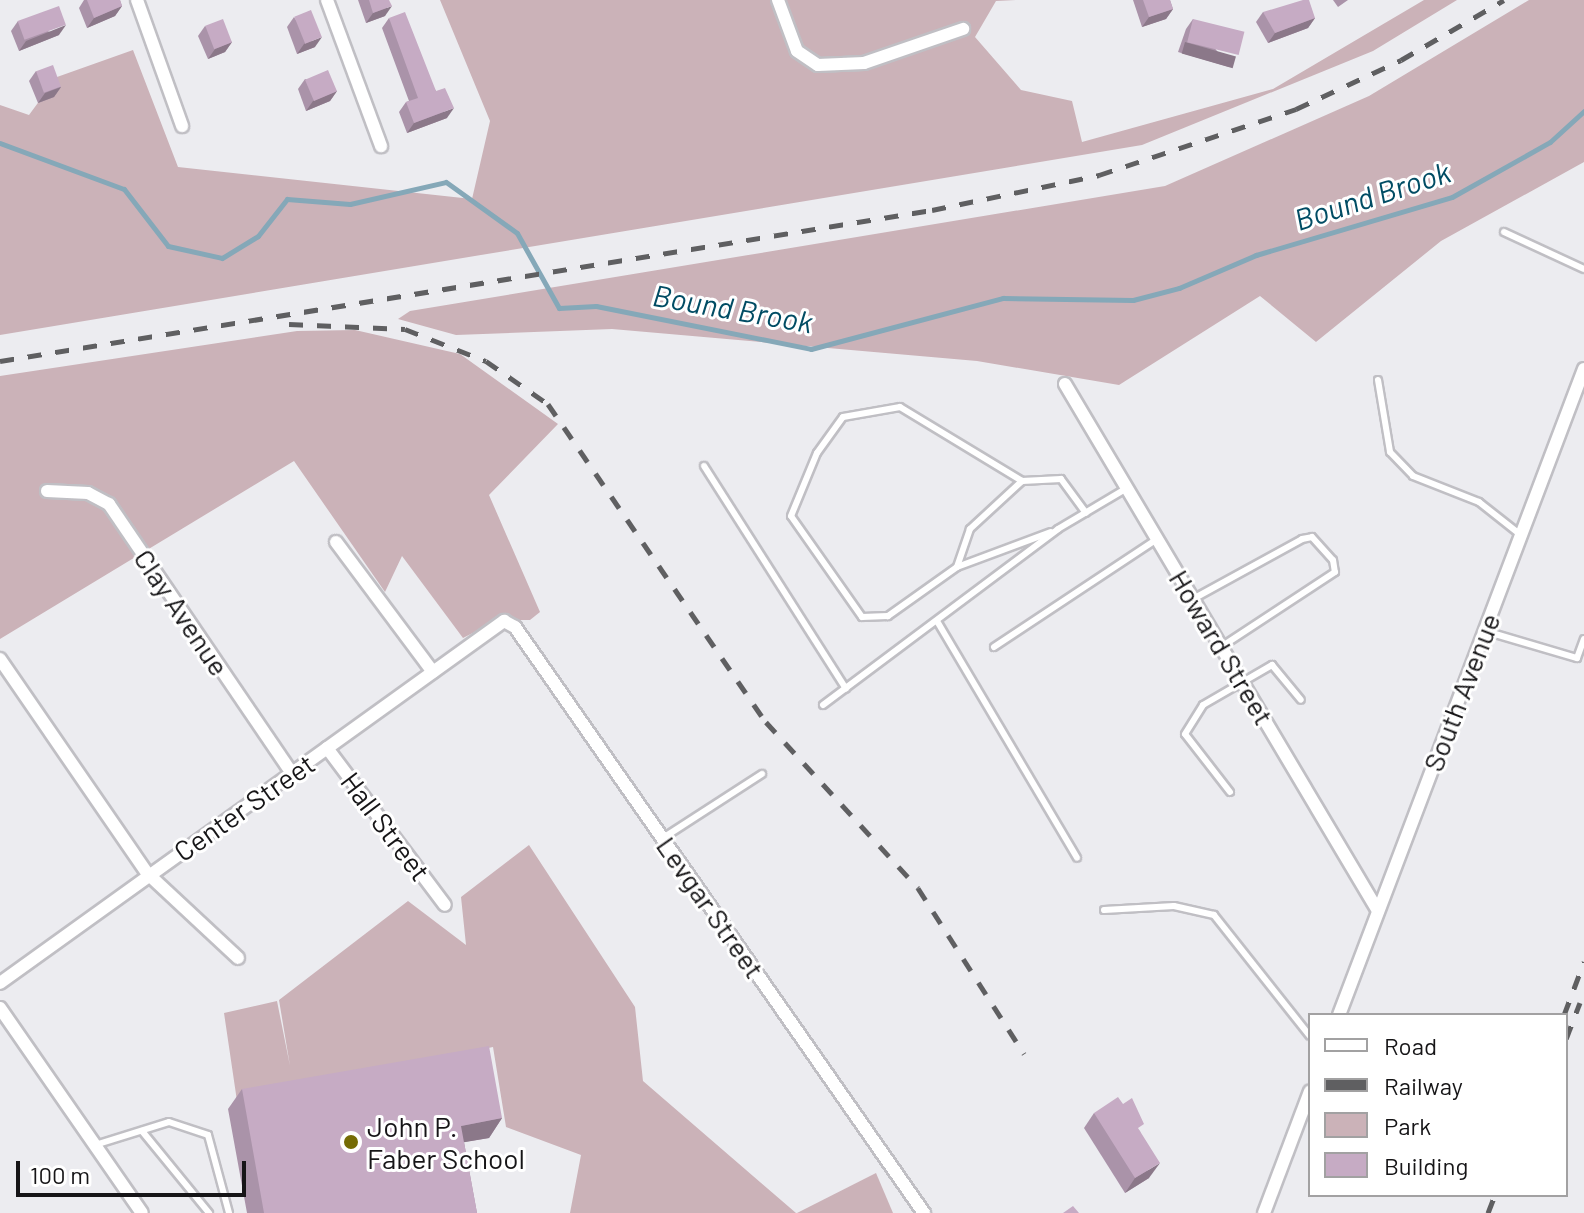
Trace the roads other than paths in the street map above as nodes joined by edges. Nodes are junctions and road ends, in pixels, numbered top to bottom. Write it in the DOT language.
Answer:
graph roads {
  1 [pos="137,0"];
  2 [pos="327,0"];
  3 [pos="778,0"];
  4 [pos="963,29"];
  5 [pos="182,126"];
  6 [pos="381,146"];
  7 [pos="1504,232"];
  8 [pos="1584,269"];
  9 [pos="1584,369"];
  10 [pos="1378,380"];
  11 [pos="1065,384"];
  12 [pos="704,466"];
  13 [pos="1022,481"];
  14 [pos="1127,488"];
  15 [pos="47,491"];
  16 [pos="1086,513"];
  17 [pos="1058,529"];
  18 [pos="1521,535"];
  19 [pos="1157,539"];
  20 [pos="336,542"];
  21 [pos="957,567"];
  22 [pos="1193,599"];
  23 [pos="937,621"];
  24 [pos="1485,631"];
  25 [pos="488,632"];
  26 [pos="1584,639"];
  27 [pos="994,647"];
  28 [pos="1221,647"];
  29 [pos="0,659"];
  30 [pos="433,672"];
  31 [pos="1240,679"];
  32 [pos="846,689"];
  33 [pos="1301,700"];
  34 [pos="823,705"];
  35 [pos="327,748"];
  36 [pos="292,773"];
  37 [pos="762,774"];
  38 [pos="1230,792"];
  39 [pos="663,838"];
  40 [pos="1077,858"];
  41 [pos="148,874"];
  42 [pos="445,905"];
  43 [pos="1104,910"];
  44 [pos="1378,911"];
  45 [pos="238,958"];
  46 [pos="2,977"];
  47 [pos="0,1008"];
  48 [pos="1340,1013"];
  49 [pos="1308,1033"];
  50 [pos="1308,1096"];
  51 [pos="142,1131"];
  52 [pos="95,1145"];
  53 [pos="142,1213"];
  54 [pos="209,1213"];
  55 [pos="229,1213"];
  56 [pos="924,1213"];
  57 [pos="1264,1213"];
  1 -- 5 [label="street"];
  2 -- 6 [label="street"];
  3 -- 4 [label="street"];
  7 -- 8 [label="lane"];
  9 -- 18 [label="street, South Avenue"];
  10 -- 18 [label="lane"];
  11 -- 14 [label="street, Howard Street"];
  12 -- 32 [label="lane"];
  13 -- 16 [label="lane"];
  13 -- 21 [label="lane"];
  13 -- 21 [label="lane"];
  14 -- 16 [label="lane"];
  14 -- 19 [label="street, Howard Street"];
  15 -- 36 [label="street, Clay Avenue"];
  16 -- 17 [label="lane"];
  17 -- 21 [label="lane"];
  17 -- 23 [label="lane"];
  18 -- 24 [label="street, South Avenue"];
  19 -- 22 [label="street, Howard Street"];
  19 -- 27 [label="lane"];
  20 -- 30 [label="street"];
  22 -- 28 [label="street, Howard Street"];
  22 -- 28 [label="lane"];
  23 -- 32 [label="lane"];
  23 -- 40 [label="lane"];
  24 -- 26 [label="lane"];
  24 -- 44 [label="street, South Avenue"];
  25 -- 30 [label="street, Center Street"];
  25 -- 39 [label="street, Levgar Street"];
  28 -- 31 [label="street, Howard Street"];
  29 -- 41 [label="street"];
  30 -- 35 [label="street, Center Street"];
  31 -- 33 [label="lane"];
  31 -- 38 [label="lane"];
  31 -- 44 [label="street, Howard Street"];
  32 -- 34 [label="lane"];
  35 -- 36 [label="street, Center Street"];
  35 -- 42 [label="street, Hall Street"];
  36 -- 41 [label="street, Center Street"];
  37 -- 39 [label="lane"];
  39 -- 56 [label="street, Levgar Street"];
  41 -- 45 [label="street"];
  41 -- 46 [label="street, Center Street"];
  43 -- 49 [label="lane"];
  44 -- 48 [label="street, South Avenue"];
  47 -- 52 [label="street"];
  50 -- 57 [label="street"];
  51 -- 52 [label="lane"];
  51 -- 54 [label="lane"];
  51 -- 55 [label="lane"];
  52 -- 53 [label="street"];
}
